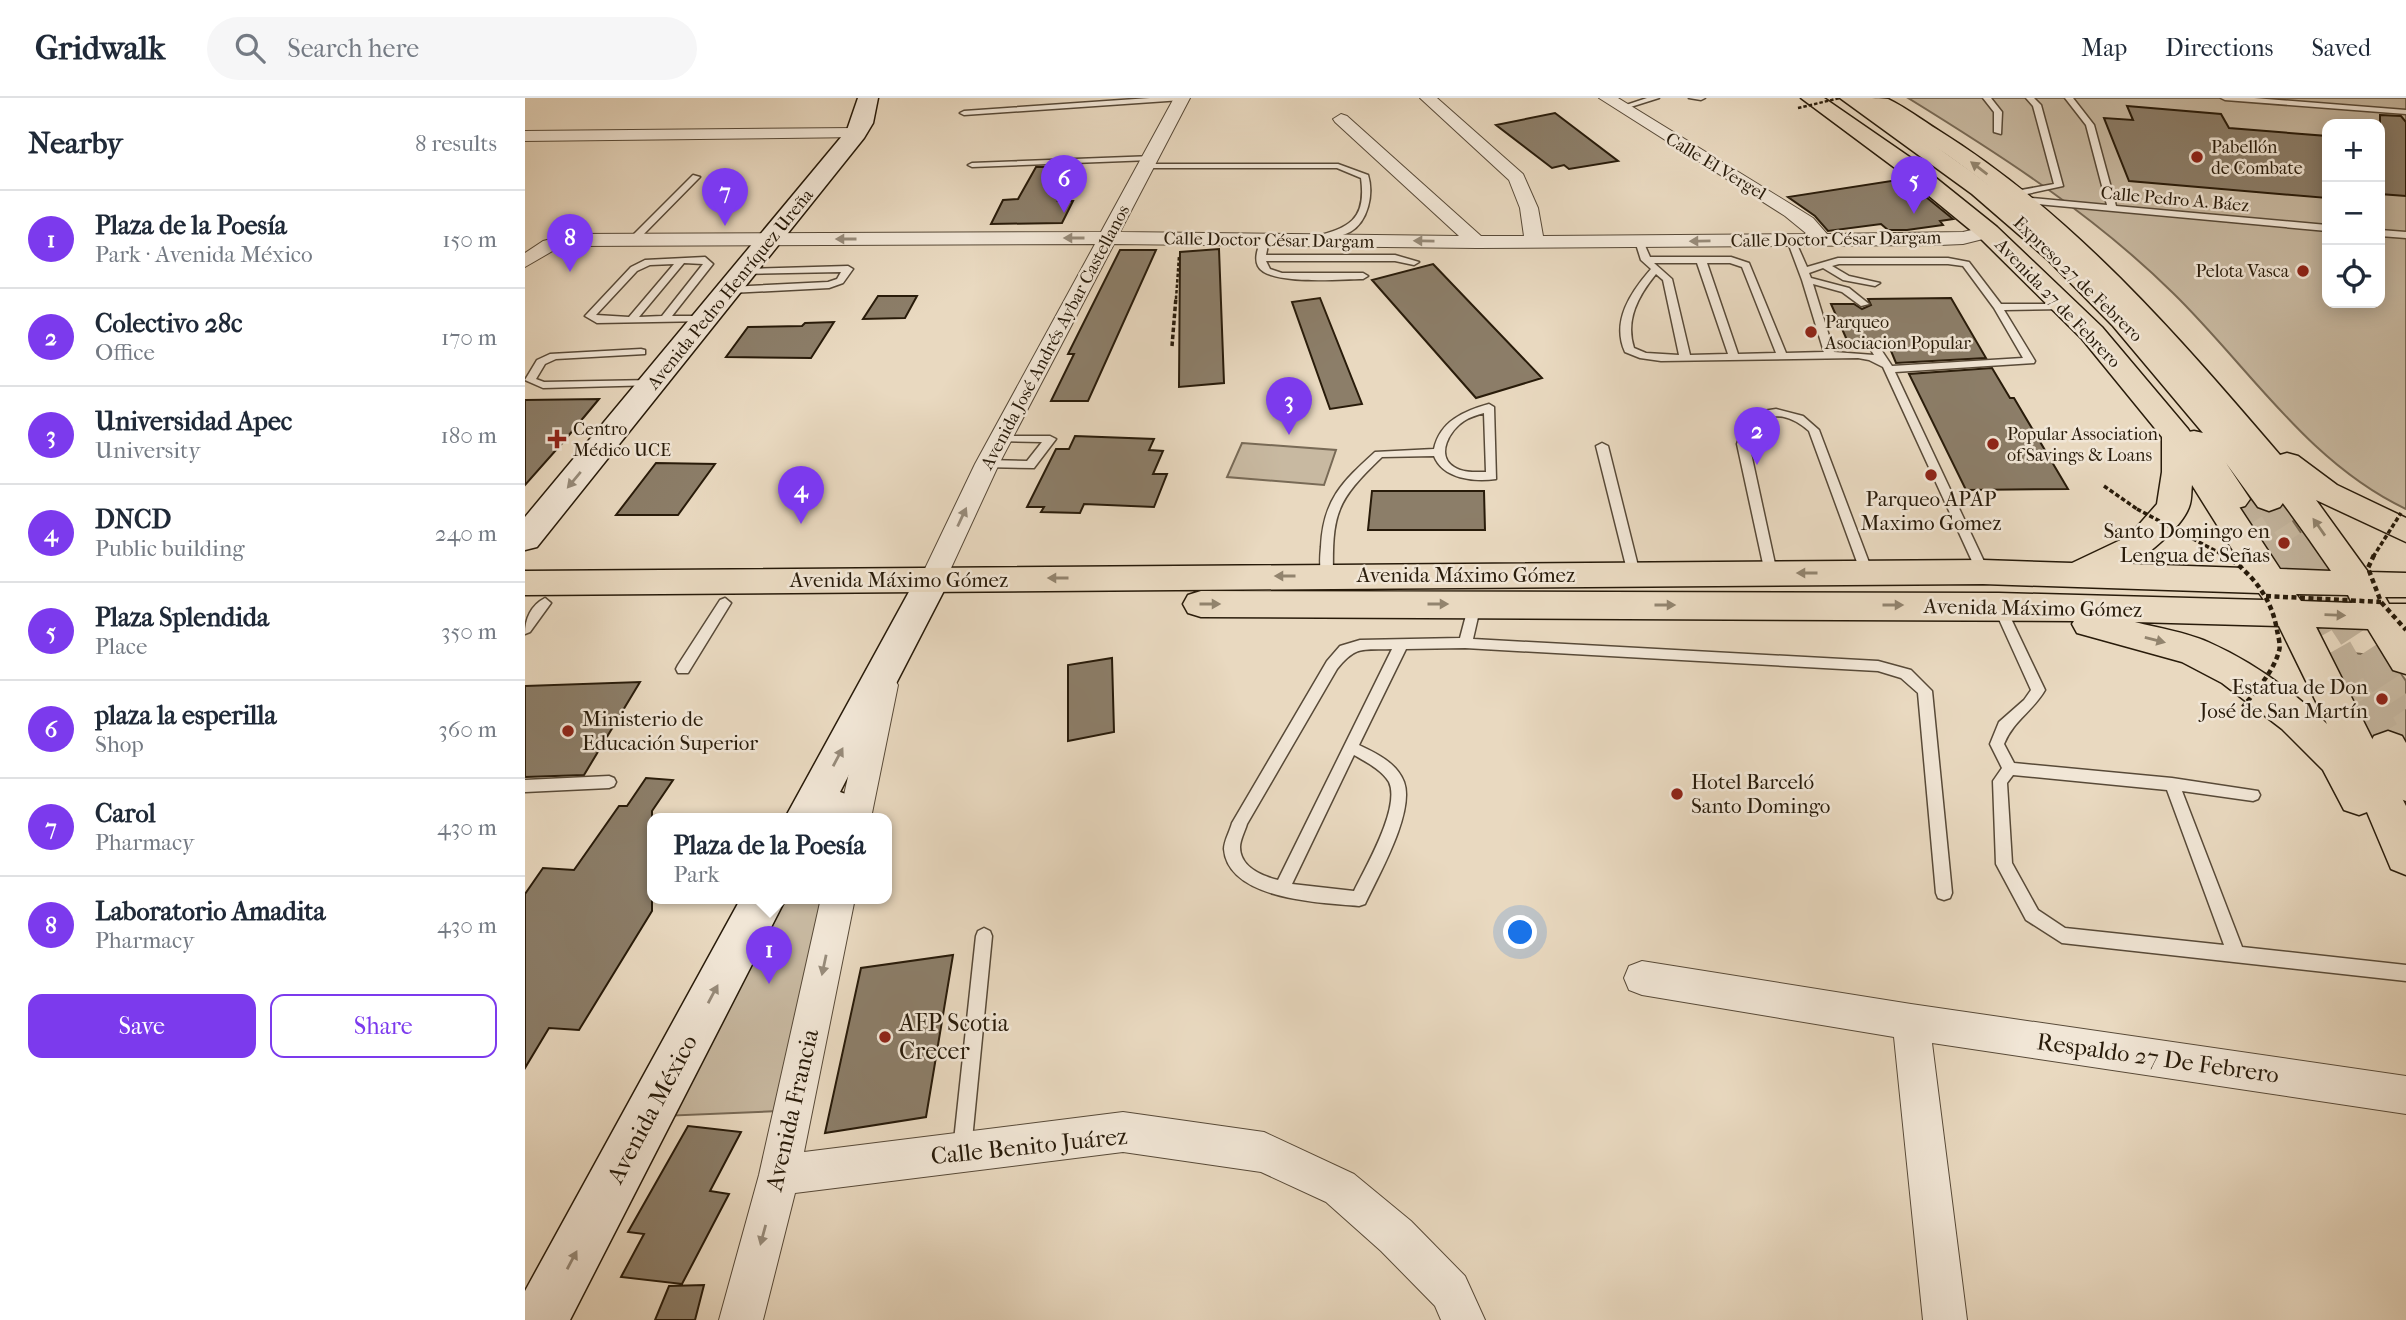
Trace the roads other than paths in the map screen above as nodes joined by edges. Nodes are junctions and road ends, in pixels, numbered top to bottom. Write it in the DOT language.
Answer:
graph roads {
  1 [pos="868,98"];
  2 [pos="1182,98"];
  3 [pos="1428,98"];
  4 [pos="1655,98"];
  5 [pos="1693,98"];
  6 [pos="1701,98"];
  7 [pos="1826,98"];
  8 [pos="1850,98"];
  9 [pos="1871,98"];
  10 [pos="1987,98"];
  11 [pos="2030,98"];
  12 [pos="2069,98"];
  13 [pos="2225,98"];
  14 [pos="1614,103"];
  15 [pos="1805,103"];
  16 [pos="2406,112"];
  17 [pos="964,113"];
  18 [pos="1341,119"];
  19 [pos="1998,132"];
  20 [pos="856,134"];
  21 [pos="525,136"];
  22 [pos="1148,162"];
  23 [pos="972,165"];
  24 [pos="696,177"];
  25 [pos="2016,197"];
  26 [pos="2112,209"];
  27 [pos="2322,228"];
  28 [pos="1988,232"];
  29 [pos="2385,233"];
  30 [pos="2406,235"];
  31 [pos="1109,238"];
  32 [pos="634,239"];
  33 [pos="770,239"];
  34 [pos="1821,239"];
  35 [pos="1265,240"];
  36 [pos="1314,240"];
  37 [pos="1791,240"];
  38 [pos="1639,241"];
  39 [pos="1477,242"];
  40 [pos="1534,242"];
  41 [pos="1260,258"];
  42 [pos="1646,260"];
  43 [pos="1700,260"];
  44 [pos="525,261"];
  45 [pos="681,261"];
  46 [pos="1414,262"];
  47 [pos="1824,265"];
  48 [pos="787,269"];
  49 [pos="1655,270"];
  50 [pos="1363,276"];
  51 [pos="1807,279"];
  52 [pos="737,281"];
  53 [pos="1875,283"];
  54 [pos="775,287"];
  55 [pos="1851,304"];
  56 [pos="1864,304"];
  57 [pos="2065,306"];
  58 [pos="1998,307"];
  59 [pos="632,319"];
  60 [pos="664,319"];
  61 [pos="706,319"];
  62 [pos="1874,346"];
  63 [pos="641,352"];
  64 [pos="1782,355"];
  65 [pos="1830,355"];
  66 [pos="1734,356"];
  67 [pos="1685,357"];
  68 [pos="1888,367"];
  69 [pos="655,383"];
  70 [pos="2215,398"];
  71 [pos="2176,436"];
  72 [pos="1001,439"];
  73 [pos="1602,446"];
  74 [pos="1438,452"];
  75 [pos="987,464"];
  76 [pos="2234,499"];
  77 [pos="2269,499"];
  78 [pos="2403,522"];
  79 [pos="525,539"];
  80 [pos="1983,572"];
  81 [pos="1771,573"];
  82 [pos="1867,573"];
  83 [pos="1634,574"];
  84 [pos="2071,574"];
  85 [pos="1327,576"];
  86 [pos="927,591"];
  87 [pos="2275,596"];
  88 [pos="725,603"];
  89 [pos="530,604"];
  90 [pos="1475,604"];
  91 [pos="2008,606"];
  92 [pos="2389,606"];
  93 [pos="1402,643"];
  94 [pos="1465,643"];
  95 [pos="2406,660"];
  96 [pos="888,664"];
  97 [pos="683,669"];
  98 [pos="1351,747"];
  99 [pos="2388,747"];
  100 [pos="2010,769"];
  101 [pos="609,782"];
  102 [pos="2172,783"];
  103 [pos="2406,785"];
  104 [pos="525,786"];
  105 [pos="2253,795"];
  106 [pos="809,813"];
  107 [pos="822,813"];
  108 [pos="851,813"];
  109 [pos="854,813"];
  110 [pos="2406,856"];
  111 [pos="2406,877"];
  112 [pos="1281,890"];
  113 [pos="1944,893"];
  114 [pos="761,904"];
  115 [pos="837,904"];
  116 [pos="984,936"];
  117 [pos="2236,954"];
  118 [pos="2406,973"];
  119 [pos="1642,978"];
  120 [pos="1911,1022"];
  121 [pos="2406,1094"];
  122 [pos="962,1152"];
  123 [pos="779,1175"];
  124 [pos="540,1320"];
  125 [pos="741,1320"];
  126 [pos="1463,1320"];
  127 [pos="1945,1320"];
  1 -- 20 [label="main road, Avenida Pedro Henríquez Ureña"];
  2 -- 17 [label="lane"];
  2 -- 22 [label="street, Avenida José Andrés Aybar Castellanos"];
  3 -- 40 [label="street"];
  4 -- 14 [label="lane"];
  5 -- 6 [label="lane"];
  7 -- 76 [label="main road, Expreso 27 de Febrero"];
  8 -- 77 [label="main road, Expreso 27 de Febrero"];
  25 -- 9 [label="main road, one-way"];
  10 -- 19 [label="lane"];
  11 -- 25 [label="lane"];
  12 -- 26 [label="lane"];
  13 -- 16 [label="lane"];
  14 -- 34 [label="street, Calle El Vergel"];
  15 -- 28 [label="main road, Avenida 27 de Febrero"];
  18 -- 39 [label="street"];
  20 -- 21 [label="street"];
  20 -- 33 [label="main road, Avenida Pedro Henríquez Ureña"];
  22 -- 23 [label="lane"];
  22 -- 31 [label="street, Avenida José Andrés Aybar Castellanos"];
  22 -- 36 [label="lane"];
  24 -- 32 [label="lane"];
  25 -- 26 [label="lane, Calle Pedro A. Báez"];
  25 -- 70 [label="main road"];
  26 -- 27 [label="lane, Calle Pedro A. Báez"];
  28 -- 34 [label="street, Calle Doctor César Dargam"];
  28 -- 57 [label="main road, Avenida 27 de Febrero"];
  29 -- 30 [label="lane"];
  31 -- 33 [label="street, Calle Doctor César Dargam, one-way"];
  31 -- 35 [label="street, Calle Doctor César Dargam"];
  31 -- 72 [label="street, Avenida José Andrés Aybar Castellanos"];
  32 -- 33 [label="street, Calle Doctor César Dargam"];
  32 -- 44 [label="street, Calle Doctor César Dargam"];
  33 -- 52 [label="main road, Avenida Pedro Henríquez Ureña"];
  34 -- 37 [label="street, Calle Doctor César Dargam"];
  35 -- 36 [label="street, Calle Doctor César Dargam"];
  35 -- 41 [label="lane"];
  39 -- 36 [label="street, Calle Doctor César Dargam, one-way"];
  37 -- 38 [label="street, Calle Doctor César Dargam, one-way"];
  37 -- 51 [label="lane"];
  38 -- 40 [label="street, Calle Doctor César Dargam"];
  38 -- 42 [label="lane"];
  39 -- 40 [label="street, Calle Doctor César Dargam"];
  41 -- 46 [label="lane"];
  41 -- 50 [label="lane"];
  42 -- 43 [label="lane"];
  42 -- 49 [label="lane"];
  43 -- 64 [label="lane"];
  43 -- 66 [label="lane"];
  45 -- 59 [label="lane"];
  45 -- 59 [label="lane"];
  45 -- 60 [label="lane"];
  47 -- 51 [label="lane"];
  47 -- 53 [label="lane"];
  47 -- 58 [label="lane"];
  48 -- 52 [label="lane"];
  48 -- 54 [label="lane"];
  48 -- 54 [label="lane"];
  49 -- 67 [label="lane"];
  49 -- 67 [label="lane"];
  51 -- 55 [label="lane"];
  51 -- 56 [label="lane"];
  51 -- 65 [label="lane"];
  52 -- 54 [label="lane"];
  52 -- 61 [label="main road, Avenida Pedro Henríquez Ureña"];
  57 -- 58 [label="lane"];
  57 -- 71 [label="main road, Avenida 27 de Febrero"];
  58 -- 68 [label="lane"];
  59 -- 60 [label="lane"];
  60 -- 61 [label="lane"];
  61 -- 69 [label="main road, Avenida Pedro Henríquez Ureña"];
  62 -- 68 [label="lane"];
  63 -- 69 [label="lane"];
  64 -- 65 [label="lane"];
  64 -- 66 [label="lane"];
  65 -- 68 [label="lane"];
  66 -- 67 [label="lane"];
  68 -- 80 [label="lane"];
  69 -- 79 [label="main road, Avenida Pedro Henríquez Ureña, one-way"];
  70 -- 78 [label="main road"];
  92 -- 70 [label="main road, one-way"];
  71 -- 84 [label="main road"];
  71 -- 87 [label="main road, Avenida 27 de Febrero"];
  72 -- 75 [label="street, Avenida José Andrés Aybar Castellanos"];
  72 -- 75 [label="lane"];
  73 -- 83 [label="lane"];
  74 -- 74 [label="lane"];
  74 -- 85 [label="lane"];
  86 -- 75 [label="street, Avenida José Andrés Aybar Castellanos, one-way"];
  80 -- 82 [label="main road, Avenida Máximo Gómez"];
  80 -- 84 [label="main road, Avenida Máximo Gómez"];
  82 -- 81 [label="main road, Avenida Máximo Gómez, one-way"];
  81 -- 82 [label="lane"];
  81 -- 83 [label="main road, Avenida Máximo Gómez"];
  83 -- 85 [label="main road, Avenida Máximo Gómez"];
  84 -- 87 [label="main road, Avenida Máximo Gómez"];
  85 -- 86 [label="main road, Avenida Máximo Gómez, one-way"];
  86 -- 88 [label="main road, Avenida Máximo Gómez"];
  86 -- 89 [label="main road, Avenida Máximo Gómez"];
  86 -- 90 [label="main road, Avenida Máximo Gómez, one-way"];
  86 -- 96 [label="main road"];
  87 -- 91 [label="main road, Avenida Máximo Gómez"];
  87 -- 92 [label="main road, Avenida Máximo Gómez"];
  87 -- 110 [label="main road, Avenida 27 de Febrero"];
  88 -- 89 [label="main road, Avenida Máximo Gómez"];
  88 -- 97 [label="lane"];
  90 -- 91 [label="main road, Avenida Máximo Gómez, one-way"];
  90 -- 94 [label="lane"];
  91 -- 100 [label="lane"];
  91 -- 111 [label="main road, one-way"];
  92 -- 95 [label="main road"];
  93 -- 94 [label="lane"];
  93 -- 98 [label="lane"];
  93 -- 112 [label="lane"];
  94 -- 113 [label="lane"];
  106 -- 96 [label="main road, one-way"];
  96 -- 109 [label="street"];
  98 -- 112 [label="lane"];
  98 -- 112 [label="lane"];
  99 -- 103 [label="main road"];
  100 -- 102 [label="lane"];
  100 -- 117 [label="lane"];
  101 -- 104 [label="lane"];
  102 -- 105 [label="lane"];
  102 -- 117 [label="lane"];
  107 -- 108 [label="main road"];
  124 -- 114 [label="main road, Avenida México, one-way"];
  115 -- 123 [label="street, Avenida Francia, one-way"];
  116 -- 122 [label="lane"];
  117 -- 118 [label="lane"];
  119 -- 120 [label="street, Respaldo 27 De Febrero"];
  120 -- 121 [label="street, Respaldo 27 De Febrero"];
  120 -- 127 [label="street"];
  122 -- 123 [label="street, Calle Benito Juárez"];
  122 -- 126 [label="street, Calle Benito Juárez"];
  123 -- 125 [label="street, Avenida Francia, one-way"];
}
